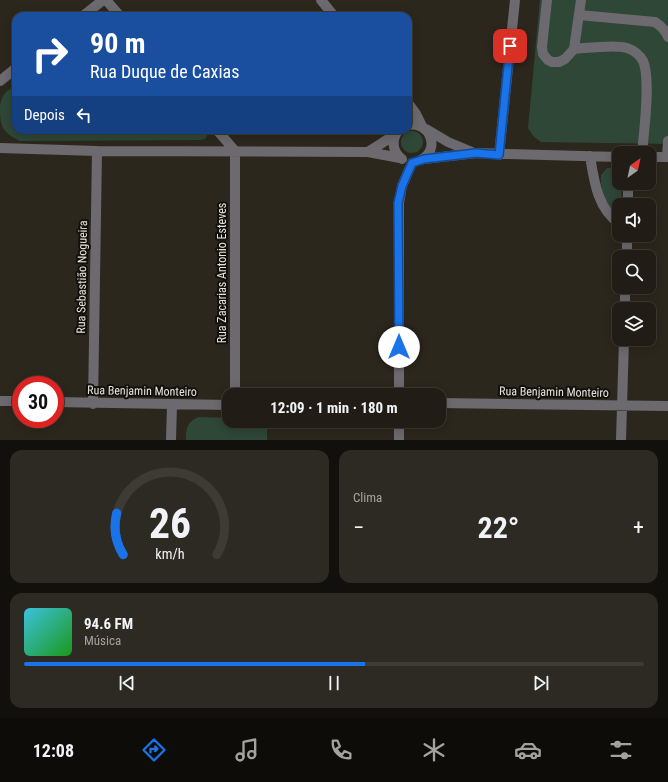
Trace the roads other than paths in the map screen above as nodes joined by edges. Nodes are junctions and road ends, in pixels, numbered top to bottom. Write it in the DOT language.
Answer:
graph roads {
  1 [pos="104,0"];
  2 [pos="321,0"];
  3 [pos="515,0"];
  4 [pos="547,0"];
  5 [pos="581,0"];
  6 [pos="88,12"];
  7 [pos="116,12"];
  8 [pos="331,12"];
  9 [pos="579,15"];
  10 [pos="668,37"];
  11 [pos="574,49"];
  12 [pos="12,71"];
  13 [pos="0,81"];
  14 [pos="412,108"];
  15 [pos="412,124"];
  16 [pos="424,128"];
  17 [pos="220,134"];
  18 [pos="394,134"];
  19 [pos="397,134"];
  20 [pos="668,141"];
  21 [pos="642,146"];
  22 [pos="0,148"];
  23 [pos="97,151"];
  24 [pos="235,151"];
  25 [pos="368,152"];
  26 [pos="476,153"];
  27 [pos="499,155"];
  28 [pos="590,156"];
  29 [pos="612,157"];
  30 [pos="656,157"];
  31 [pos="668,157"];
  32 [pos="400,158"];
  33 [pos="424,159"];
  34 [pos="412,163"];
  35 [pos="612,216"];
  36 [pos="624,346"];
  37 [pos="235,388"];
  38 [pos="399,388"];
  39 [pos="0,401"];
  40 [pos="12,401"];
  41 [pos="64,402"];
  42 [pos="446,403"];
  43 [pos="93,404"];
  44 [pos="172,404"];
  45 [pos="222,405"];
  46 [pos="621,406"];
  47 [pos="668,406"];
  48 [pos="399,428"];
  49 [pos="171,440"];
  50 [pos="399,440"];
  51 [pos="621,440"];
  1 -- 6 [label="street"];
  1 -- 7 [label="street"];
  2 -- 8 [label="street"];
  3 -- 27 [label="street"];
  4 -- 11 [label="street"];
  5 -- 9 [label="street"];
  9 -- 10 [label="street"];
  9 -- 11 [label="street"];
  11 -- 21 [label="street"];
  12 -- 13 [label="street"];
  14 -- 16 [label="street"];
  15 -- 16 [label="street"];
  16 -- 26 [label="street"];
  16 -- 33 [label="street"];
  17 -- 24 [label="street"];
  18 -- 25 [label="street"];
  19 -- 32 [label="street"];
  20 -- 31 [label="street"];
  22 -- 23 [label="street"];
  23 -- 24 [label="street"];
  23 -- 43 [label="street, Rua Sebastião Nogueira"];
  24 -- 25 [label="street"];
  24 -- 37 [label="street, Rua Zacarias Antonio Esteves"];
  25 -- 32 [label="street"];
  26 -- 27 [label="street"];
  26 -- 33 [label="street"];
  27 -- 28 [label="street"];
  28 -- 29 [label="street"];
  28 -- 35 [label="street"];
  30 -- 31 [label="street"];
  32 -- 34 [label="street"];
  33 -- 34 [label="street"];
  34 -- 38 [label="street"];
  36 -- 46 [label="street"];
  39 -- 40 [label="street"];
  41 -- 43 [label="street, Rua Benjamin Monteiro"];
  42 -- 46 [label="street, Rua Benjamin Monteiro"];
  43 -- 44 [label="street, Rua Benjamin Monteiro"];
  44 -- 45 [label="street, Rua Benjamin Monteiro"];
  44 -- 49 [label="street"];
  46 -- 47 [label="street, Rua Benjamin Monteiro"];
  46 -- 51 [label="street"];
  48 -- 50 [label="street"];
}
